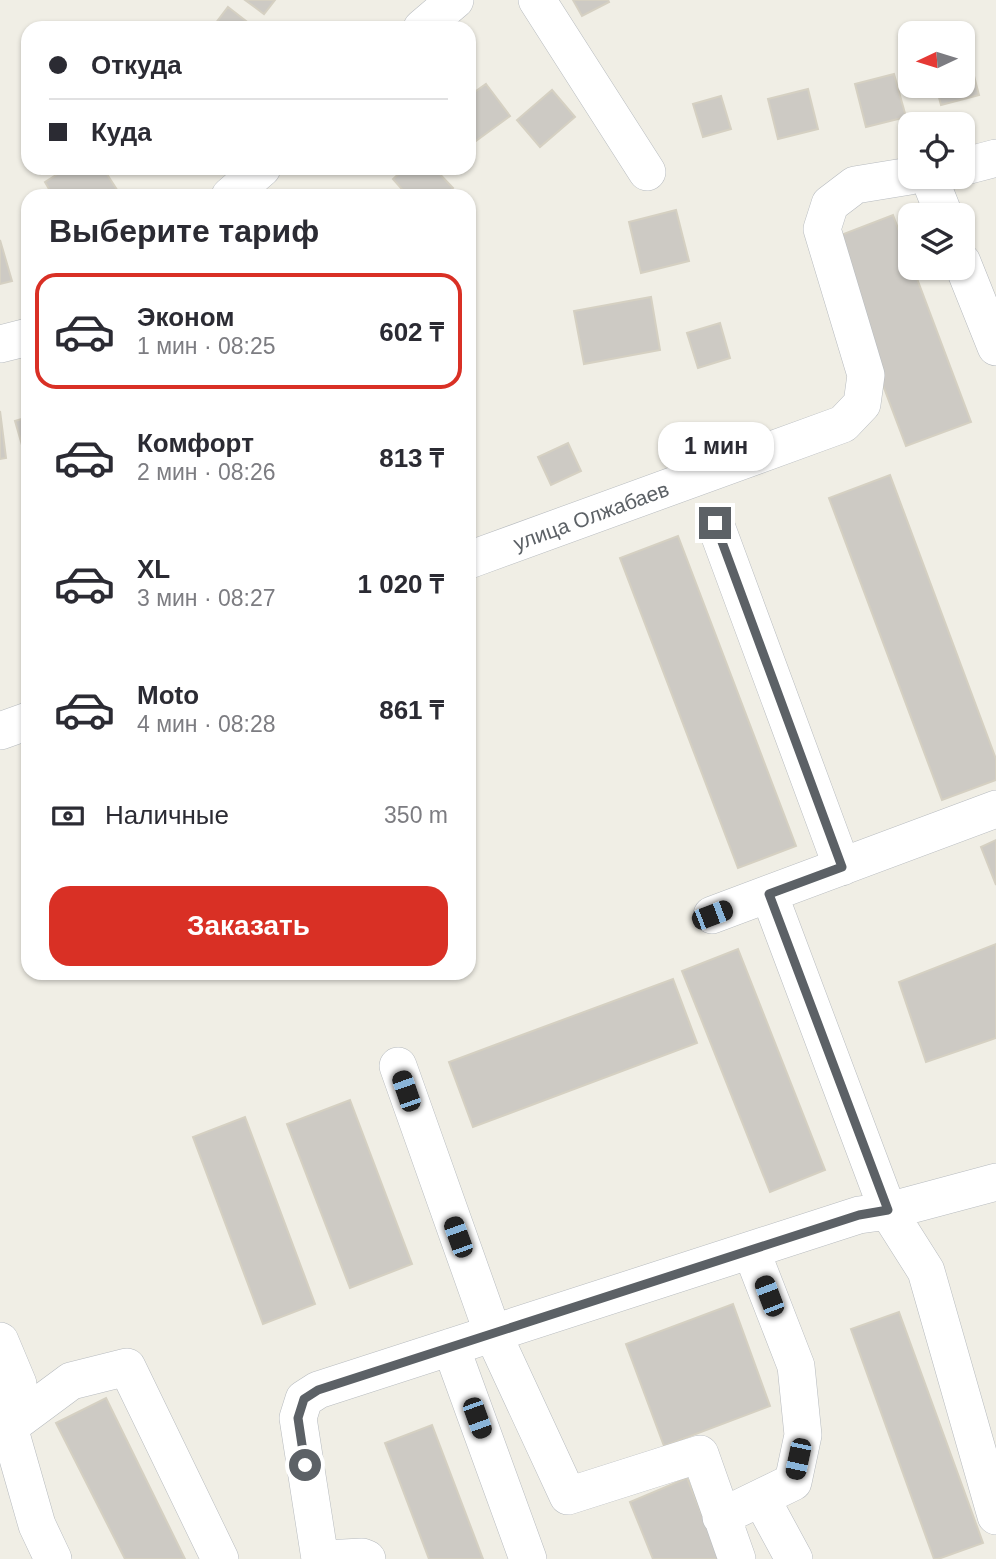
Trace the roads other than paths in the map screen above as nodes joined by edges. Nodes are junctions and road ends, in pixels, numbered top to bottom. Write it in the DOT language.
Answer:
graph roads {
  1 [pos="455,0"];
  2 [pos="537,0"];
  3 [pos="430,21"];
  4 [pos="996,159"];
  5 [pos="975,164"];
  6 [pos="647,172"];
  7 [pos="254,175"];
  8 [pos="898,178"];
  9 [pos="238,189"];
  10 [pos="969,280"];
  11 [pos="21,339"];
  12 [pos="0,344"];
  13 [pos="996,347"];
  14 [pos="715,523"];
  15 [pos="476,557"];
  16 [pos="21,724"];
  17 [pos="0,732"];
  18 [pos="996,809"];
  19 [pos="842,867"];
  20 [pos="769,894"];
  21 [pos="712,915"];
  22 [pos="398,1066"];
  23 [pos="996,1182"];
  24 [pos="888,1210"];
  25 [pos="751,1250"];
  26 [pos="493,1334"];
  27 [pos="0,1341"];
  28 [pos="452,1347"];
  29 [pos="4,1423"];
  30 [pos="761,1498"];
  31 [pos="996,1513"];
  32 [pos="722,1517"];
  33 [pos="53,1559"];
  34 [pos="220,1559"];
  35 [pos="322,1559"];
  36 [pos="367,1559"];
  37 [pos="528,1559"];
  38 [pos="737,1559"];
  39 [pos="794,1559"];
  1 -- 3 [label="street"];
  2 -- 6 [label="street"];
  4 -- 5 [label="street"];
  7 -- 9 [label="street"];
  8 -- 15 [label="street, улица Олжабаев"];
  10 -- 13 [label="street"];
  11 -- 12 [label="street"];
  14 -- 19 [label="street"];
  16 -- 17 [label="street"];
  18 -- 19 [label="street"];
  19 -- 20 [label="street"];
  20 -- 21 [label="street"];
  20 -- 24 [label="street"];
  22 -- 26 [label="street"];
  23 -- 24 [label="street"];
  24 -- 25 [label="street"];
  24 -- 31 [label="street"];
  25 -- 26 [label="street"];
  25 -- 30 [label="street"];
  26 -- 28 [label="street"];
  26 -- 32 [label="street"];
  27 -- 29 [label="street"];
  28 -- 35 [label="street"];
  28 -- 37 [label="street"];
  29 -- 33 [label="street"];
  29 -- 34 [label="street"];
  30 -- 32 [label="street"];
  30 -- 39 [label="street"];
  32 -- 38 [label="street"];
  35 -- 36 [label="street"];
}
